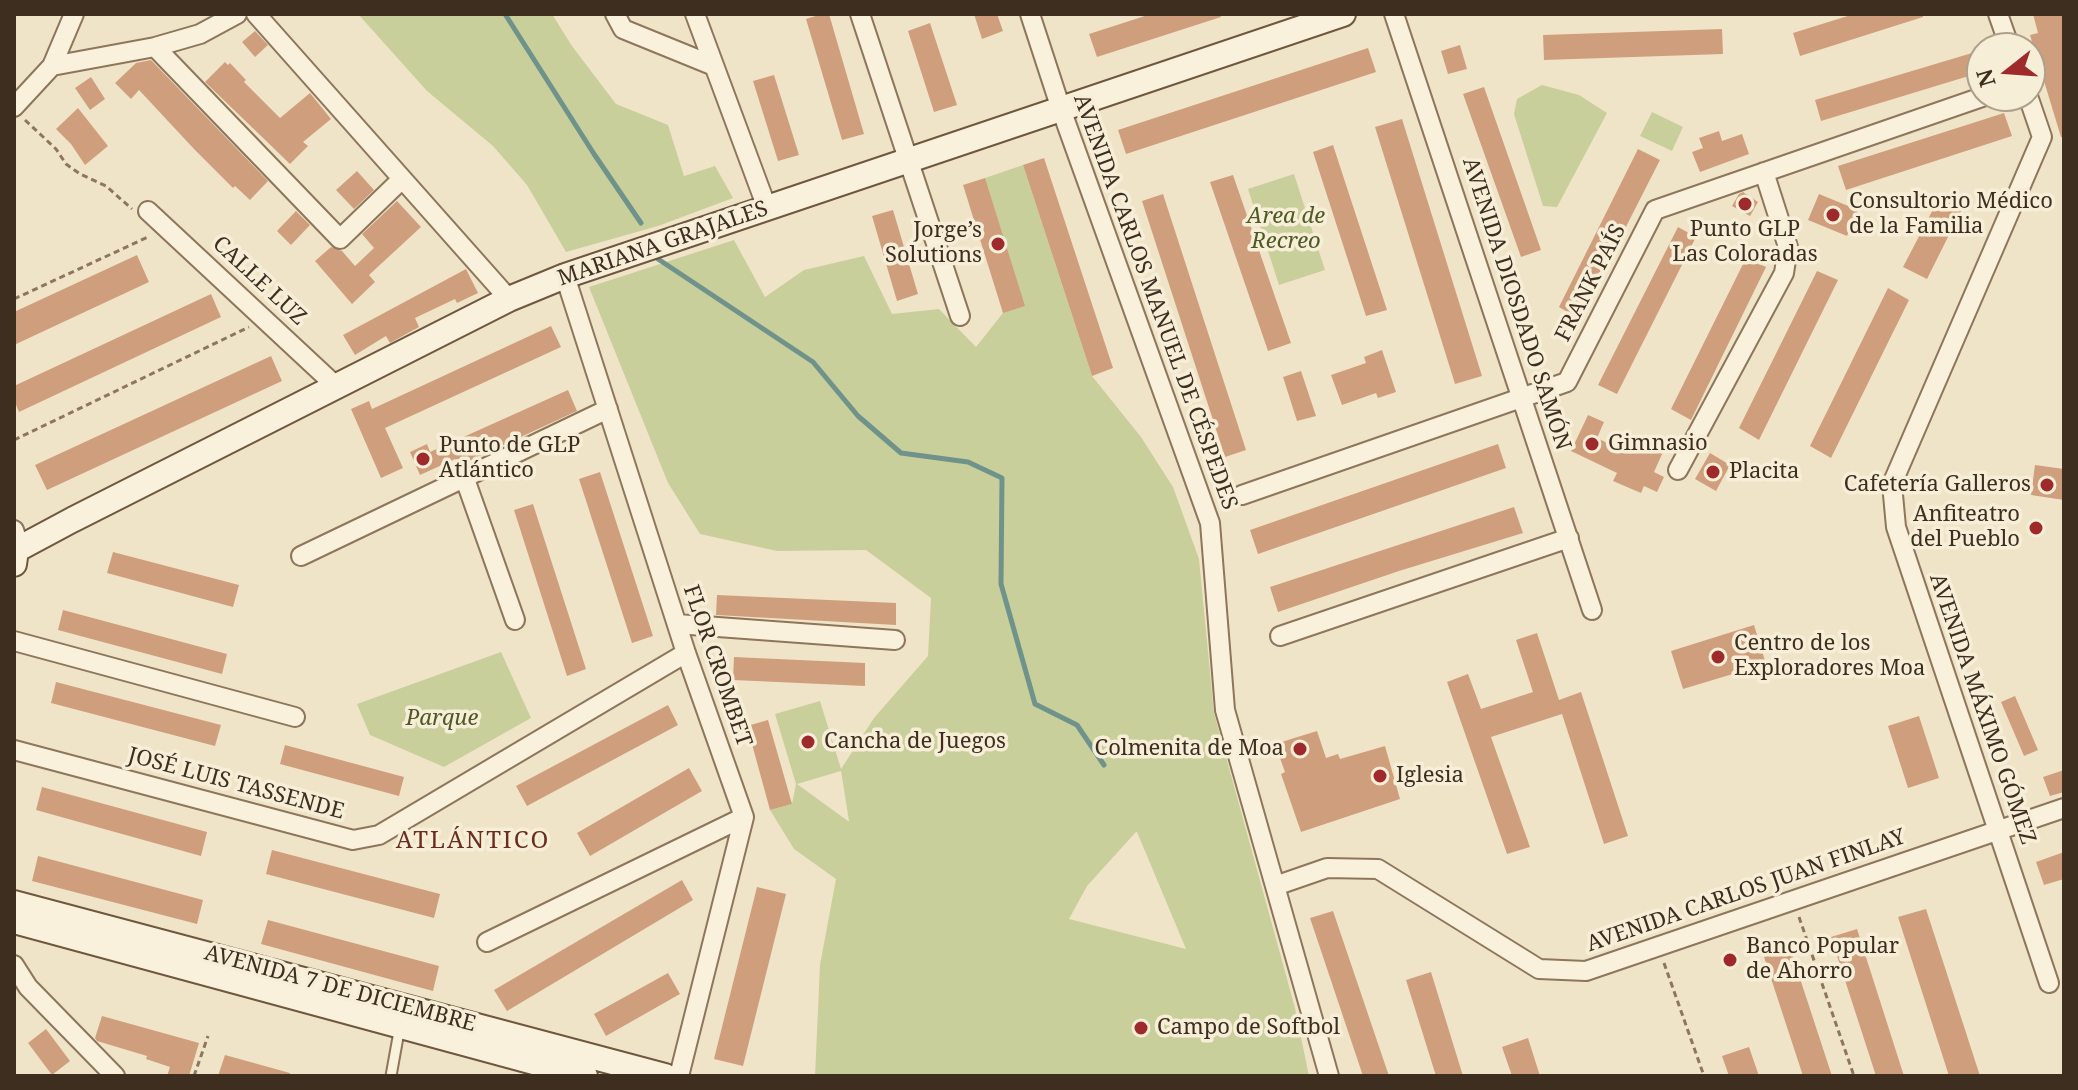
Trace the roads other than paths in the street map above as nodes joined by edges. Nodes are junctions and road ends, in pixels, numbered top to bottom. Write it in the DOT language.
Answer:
graph roads {
  1 [pos="74,14"];
  2 [pos="237,14"];
  3 [pos="256,14"];
  4 [pos="615,14"];
  5 [pos="695,14"];
  6 [pos="860,14"];
  7 [pos="1030,14"];
  8 [pos="1343,14"];
  9 [pos="1394,14"];
  10 [pos="155,47"];
  11 [pos="52,66"];
  12 [pos="714,66"];
  13 [pos="20,102"];
  14 [pos="1966,103"];
  15 [pos="1061,109"];
  16 [pos="2033,112"];
  17 [pos="909,160"];
  18 [pos="1764,172"];
  19 [pos="402,179"];
  20 [pos="767,208"];
  21 [pos="148,211"];
  22 [pos="565,276"];
  23 [pos="509,299"];
  24 [pos="960,316"];
  25 [pos="337,387"];
  26 [pos="1522,398"];
  27 [pos="608,409"];
  28 [pos="1678,470"];
  29 [pos="465,479"];
  30 [pos="1242,495"];
  31 [pos="1569,538"];
  32 [pos="15,548"];
  33 [pos="301,556"];
  34 [pos="1592,610"];
  35 [pos="515,620"];
  36 [pos="677,624"];
  37 [pos="1280,636"];
  38 [pos="895,640"];
  39 [pos="14,641"];
  40 [pos="686,653"];
  41 [pos="295,717"];
  42 [pos="14,750"];
  43 [pos="2064,808"];
  44 [pos="744,817"];
  45 [pos="1998,831"];
  46 [pos="1275,886"];
  47 [pos="14,903"];
  48 [pos="14,921"];
  49 [pos="487,942"];
  50 [pos="14,965"];
  51 [pos="2049,983"];
  52 [pos="400,1026"];
  53 [pos="115,1076"];
  54 [pos="391,1076"];
  55 [pos="585,1076"];
  56 [pos="665,1076"];
  57 [pos="679,1076"];
  58 [pos="1329,1076"];
  1 -- 11 [label="street"];
  2 -- 10 [label="street"];
  3 -- 19 [label="street"];
  4 -- 12 [label="street"];
  5 -- 12 [label="street"];
  6 -- 17 [label="street"];
  7 -- 15 [label="street, AVENIDA CARLOS MANUEL DE CÉSPEDES"];
  8 -- 15 [label="street, MARIANA GRAJALES"];
  9 -- 26 [label="street, AVENIDA DIOSDADO SAMÓN"];
  10 -- 11 [label="street"];
  10 -- 19 [label="street"];
  11 -- 13 [label="street"];
  12 -- 20 [label="street"];
  14 -- 18 [label="street, FRANK PAÍS"];
  15 -- 17 [label="street, MARIANA GRAJALES"];
  15 -- 46 [label="street, AVENIDA CARLOS MANUEL DE CÉSPEDES"];
  16 -- 45 [label="street, AVENIDA MÁXIMO GÓMEZ"];
  17 -- 20 [label="street, MARIANA GRAJALES"];
  17 -- 24 [label="street"];
  18 -- 26 [label="street, FRANK PAÍS"];
  18 -- 28 [label="street"];
  19 -- 23 [label="street"];
  20 -- 22 [label="street, MARIANA GRAJALES"];
  21 -- 25 [label="street, CALLE LUZ"];
  22 -- 23 [label="street, MARIANA GRAJALES"];
  22 -- 27 [label="street, FLOR CROMBET"];
  23 -- 25 [label="street, MARIANA GRAJALES"];
  25 -- 32 [label="street, MARIANA GRAJALES"];
  26 -- 30 [label="street, FRANK PAÍS"];
  26 -- 31 [label="street, AVENIDA DIOSDADO SAMÓN"];
  27 -- 29 [label="street"];
  27 -- 36 [label="street, FLOR CROMBET"];
  29 -- 33 [label="street"];
  29 -- 35 [label="street"];
  31 -- 34 [label="street, AVENIDA DIOSDADO SAMÓN"];
  31 -- 37 [label="street"];
  36 -- 38 [label="street"];
  36 -- 40 [label="street, FLOR CROMBET"];
  39 -- 41 [label="street"];
  40 -- 42 [label="street, JOSÉ LUIS TASSENDE"];
  40 -- 44 [label="street, FLOR CROMBET"];
  43 -- 45 [label="street, AVENIDA CARLOS JUAN FINLAY"];
  44 -- 49 [label="street"];
  44 -- 57 [label="street"];
  45 -- 46 [label="street, AVENIDA CARLOS JUAN FINLAY"];
  45 -- 51 [label="street, AVENIDA MÁXIMO GÓMEZ"];
  46 -- 58 [label="street, AVENIDA CARLOS MANUEL DE CÉSPEDES"];
  47 -- 56 [label="street, AVENIDA 7 DE DICIEMBRE"];
  48 -- 52 [label="street, AVENIDA 7 DE DICIEMBRE"];
  50 -- 53 [label="street"];
  52 -- 54 [label="lane"];
  52 -- 55 [label="street, AVENIDA 7 DE DICIEMBRE"];
}
